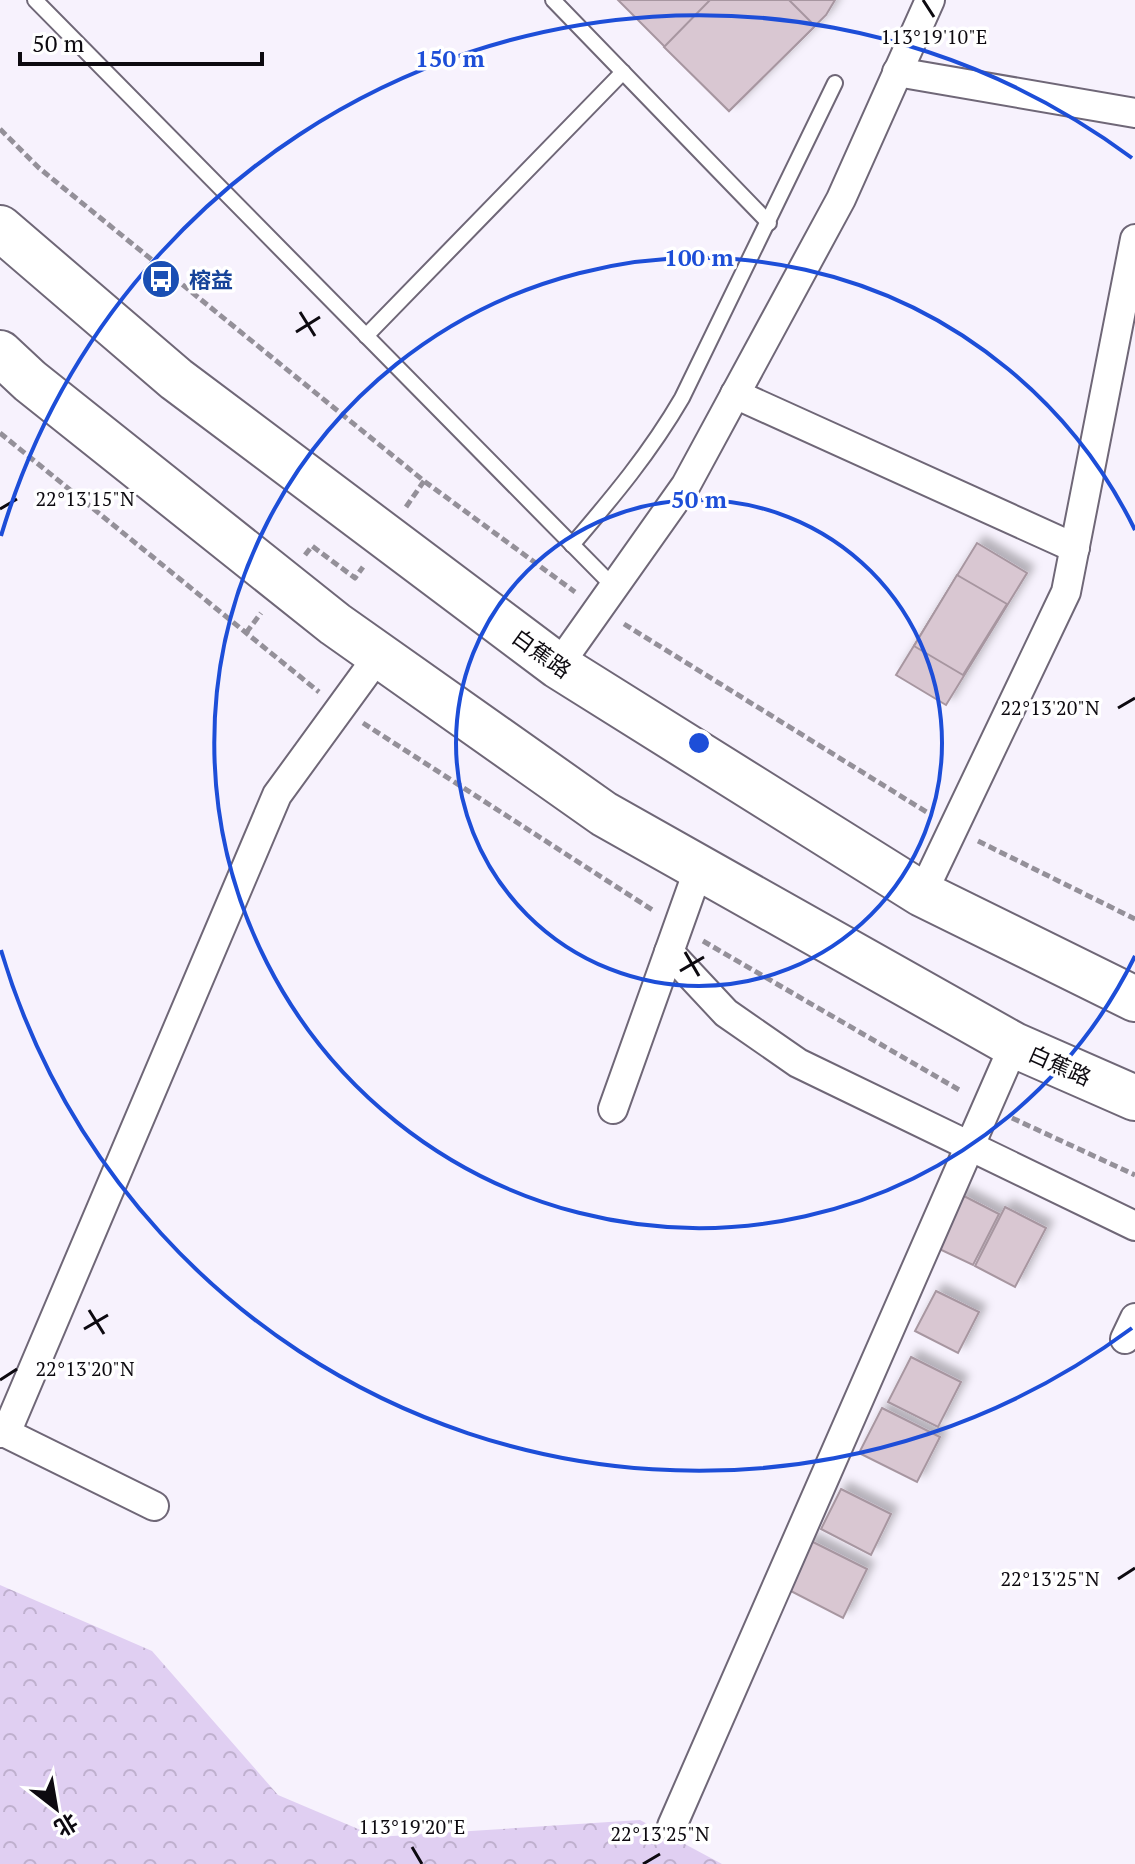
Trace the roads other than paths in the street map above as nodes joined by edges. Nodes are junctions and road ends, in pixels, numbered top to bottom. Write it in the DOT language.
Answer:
graph roads {
  1 [pos="35,0"];
  2 [pos="553,0"];
  3 [pos="930,0"];
  4 [pos="623,72"];
  5 [pos="897,72"];
  6 [pos="835,83"];
  7 [pos="1135,113"];
  8 [pos="769,223"];
  9 [pos="0,228"];
  10 [pos="1135,239"];
  11 [pos="366,336"];
  12 [pos="0,353"];
  13 [pos="735,394"];
  14 [pos="572,545"];
  15 [pos="1075,548"];
  16 [pos="614,587"];
  17 [pos="379,655"];
  18 [pos="558,666"];
  19 [pos="699,868"];
  20 [pos="922,894"];
  21 [pos="674,939"];
  22 [pos="1135,999"];
  23 [pos="1014,1045"];
  24 [pos="1135,1098"];
  25 [pos="613,1109"];
  26 [pos="970,1144"];
  27 [pos="1135,1226"];
  28 [pos="3,1433"];
  29 [pos="154,1506"];
  30 [pos="672,1826"];
  1 -- 11 [label="lane"];
  2 -- 4 [label="lane"];
  3 -- 5 [label="street"];
  4 -- 8 [label="lane"];
  4 -- 11 [label="lane"];
  5 -- 7 [label="street"];
  5 -- 13 [label="street"];
  6 -- 8 [label="lane"];
  8 -- 14 [label="lane"];
  9 -- 18 [label="main road, 白蕉路"];
  10 -- 15 [label="street"];
  11 -- 14 [label="lane"];
  12 -- 17 [label="main road, 白蕉路"];
  13 -- 15 [label="street"];
  13 -- 16 [label="street"];
  14 -- 16 [label="lane"];
  15 -- 20 [label="street"];
  16 -- 18 [label="street"];
  17 -- 19 [label="main road, 白蕉路"];
  17 -- 28 [label="street"];
  18 -- 20 [label="main road, 白蕉路"];
  19 -- 21 [label="street"];
  19 -- 23 [label="main road, 白蕉路"];
  20 -- 22 [label="main road, 白蕉路"];
  21 -- 25 [label="street"];
  21 -- 26 [label="street"];
  23 -- 24 [label="main road, 白蕉路"];
  23 -- 26 [label="street"];
  26 -- 27 [label="street"];
  26 -- 30 [label="street"];
  28 -- 29 [label="street"];
}
